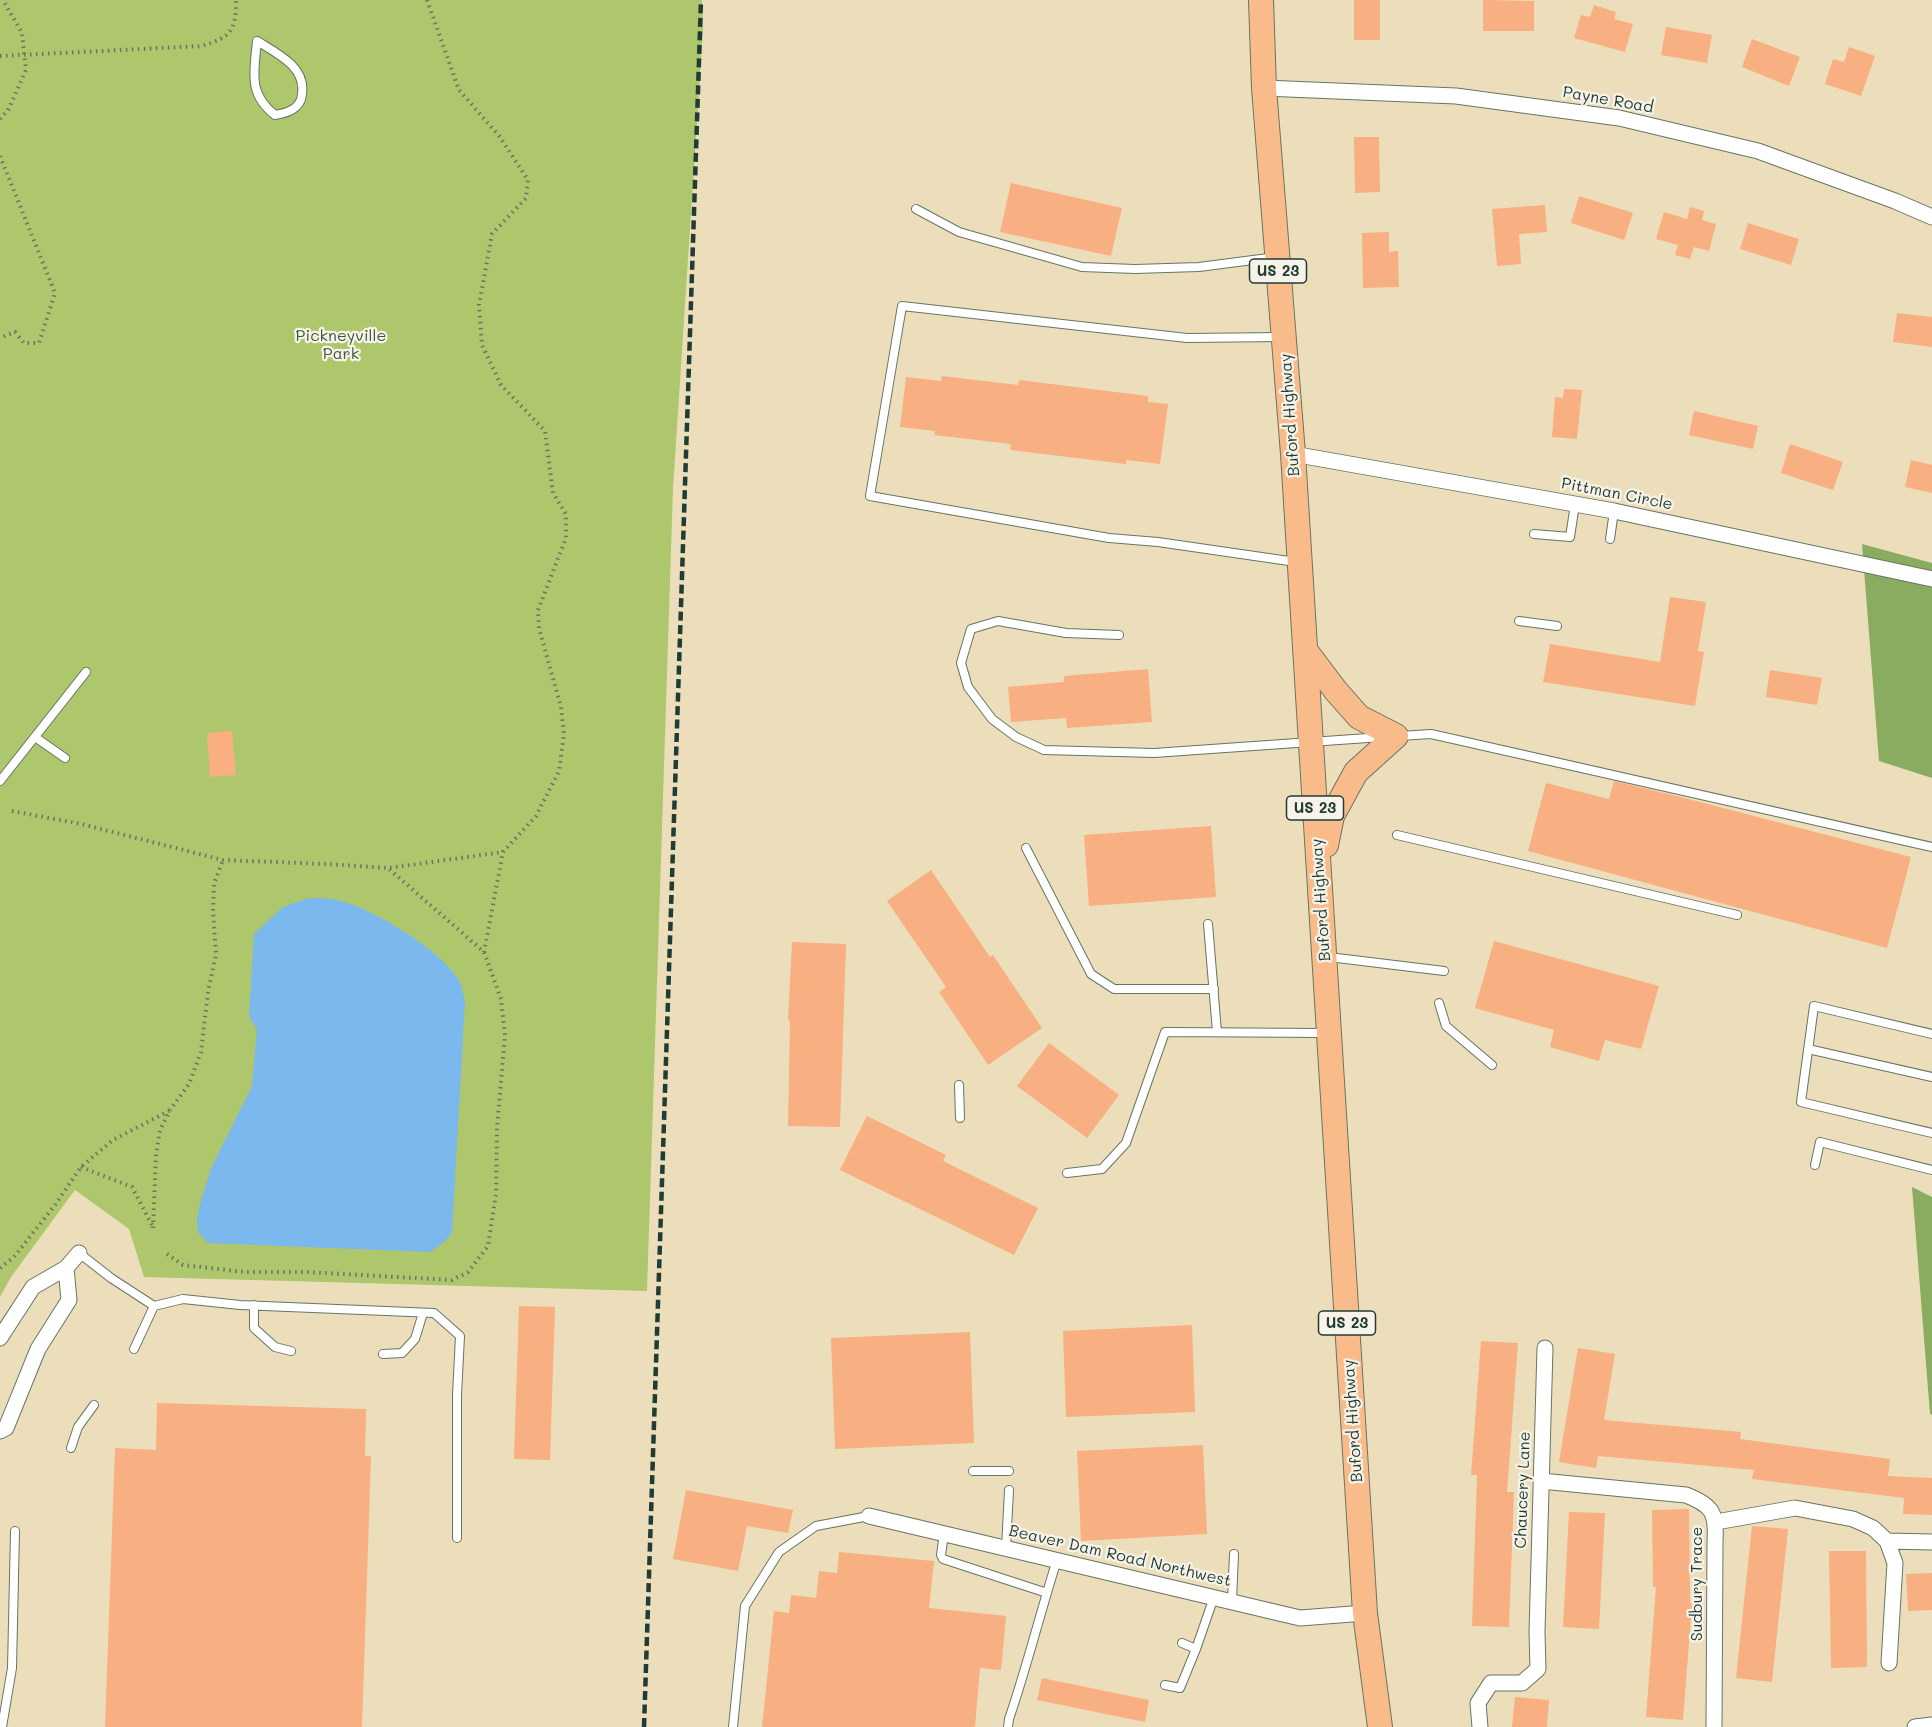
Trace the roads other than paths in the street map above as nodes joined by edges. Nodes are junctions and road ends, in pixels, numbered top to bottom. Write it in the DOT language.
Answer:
graph roads {
  1 [pos="1262,0"];
  2 [pos="258,41"];
  3 [pos="1264,88"];
  4 [pos="916,209"];
  5 [pos="1932,217"];
  6 [pos="1277,257"];
  7 [pos="1284,337"];
  8 [pos="1293,454"];
  9 [pos="1575,504"];
  10 [pos="1614,511"];
  11 [pos="1533,534"];
  12 [pos="1610,539"];
  13 [pos="1300,562"];
  14 [pos="1932,579"];
  15 [pos="1519,621"];
  16 [pos="1557,626"];
  17 [pos="1119,635"];
  18 [pos="1305,650"];
  19 [pos="86,672"];
  20 [pos="1396,736"];
  21 [pos="35,738"];
  22 [pos="1311,741"];
  23 [pos="64,758"];
  24 [pos="0,782"];
  25 [pos="1397,834"];
  26 [pos="1932,847"];
  27 [pos="1026,848"];
  28 [pos="1319,876"];
  29 [pos="1737,915"];
  30 [pos="1208,924"];
  31 [pos="1324,956"];
  32 [pos="1444,971"];
  33 [pos="1214,989"];
  34 [pos="1439,1003"];
  35 [pos="1217,1032"];
  36 [pos="1329,1033"];
  37 [pos="1932,1034"];
  38 [pos="1808,1049"];
  39 [pos="1492,1065"];
  40 [pos="1932,1077"];
  41 [pos="959,1085"];
  42 [pos="960,1119"];
  43 [pos="1932,1133"];
  44 [pos="1815,1165"];
  45 [pos="1932,1170"];
  46 [pos="1067,1173"];
  47 [pos="78,1252"];
  48 [pos="66,1268"];
  49 [pos="254,1305"];
  50 [pos="154,1306"];
  51 [pos="423,1313"];
  52 [pos="0,1338"];
  53 [pos="1545,1348"];
  54 [pos="134,1349"];
  55 [pos="291,1351"];
  56 [pos="383,1354"];
  57 [pos="94,1405"];
  58 [pos="0,1431"];
  59 [pos="71,1448"];
  60 [pos="972,1471"];
  61 [pos="1009,1471"];
  62 [pos="1541,1481"];
  63 [pos="1009,1491"];
  64 [pos="869,1516"];
  65 [pos="1716,1522"];
  66 [pos="15,1531"];
  67 [pos="944,1533"];
  68 [pos="457,1538"];
  69 [pos="1887,1541"];
  70 [pos="1932,1542"];
  71 [pos="1006,1548"];
  72 [pos="1234,1554"];
  73 [pos="1057,1560"];
  74 [pos="1047,1593"];
  75 [pos="1214,1597"];
  76 [pos="1232,1601"];
  77 [pos="1365,1613"];
  78 [pos="1182,1643"];
  79 [pos="1196,1649"];
  80 [pos="1889,1663"];
  81 [pos="1165,1685"];
  82 [pos="1932,1725"];
  83 [pos="2,1727"];
  84 [pos="733,1727"];
  85 [pos="1008,1727"];
  86 [pos="1380,1727"];
  87 [pos="1480,1727"];
  88 [pos="1714,1727"];
  89 [pos="1915,1727"];
  1 -- 3 [label="main road, Buford Highway / US 23"];
  2 -- 2 [label="lane"];
  3 -- 5 [label="street, Payne Road"];
  3 -- 6 [label="main road, Buford Highway / US 23"];
  4 -- 6 [label="lane"];
  6 -- 7 [label="main road, Buford Highway / US 23"];
  7 -- 8 [label="main road, Buford Highway / US 23"];
  7 -- 13 [label="lane"];
  8 -- 9 [label="street, Pittman Circle"];
  8 -- 13 [label="main road, Buford Highway / US 23"];
  9 -- 10 [label="street, Pittman Circle"];
  9 -- 11 [label="lane"];
  10 -- 12 [label="lane"];
  10 -- 14 [label="street, Pittman Circle"];
  13 -- 18 [label="main road, Buford Highway / US 23"];
  15 -- 16 [label="lane"];
  17 -- 22 [label="lane"];
  18 -- 20 [label="main road"];
  18 -- 22 [label="main road, Buford Highway / US 23"];
  19 -- 21 [label="lane"];
  20 -- 22 [label="lane"];
  20 -- 26 [label="lane"];
  20 -- 28 [label="main road"];
  21 -- 23 [label="lane"];
  21 -- 24 [label="lane"];
  22 -- 28 [label="main road, Buford Highway / US 23"];
  25 -- 29 [label="lane"];
  27 -- 33 [label="lane"];
  28 -- 31 [label="main road, Buford Highway / US 23"];
  30 -- 33 [label="lane"];
  31 -- 32 [label="lane"];
  31 -- 36 [label="main road, Buford Highway / US 23"];
  33 -- 35 [label="lane"];
  34 -- 39 [label="lane"];
  35 -- 36 [label="lane"];
  35 -- 46 [label="lane"];
  36 -- 77 [label="main road, Buford Highway / US 23"];
  37 -- 38 [label="lane"];
  38 -- 40 [label="lane"];
  38 -- 43 [label="lane"];
  41 -- 42 [label="lane"];
  44 -- 45 [label="lane"];
  47 -- 48 [label="street"];
  47 -- 50 [label="lane"];
  48 -- 52 [label="street"];
  48 -- 58 [label="street"];
  49 -- 50 [label="lane"];
  49 -- 51 [label="lane"];
  49 -- 55 [label="lane"];
  50 -- 54 [label="lane"];
  51 -- 56 [label="lane"];
  51 -- 68 [label="lane"];
  53 -- 62 [label="street, Chaucery Lane"];
  57 -- 59 [label="lane"];
  60 -- 61 [label="lane"];
  62 -- 65 [label="street, Sudbury Trace"];
  62 -- 87 [label="street, Chaucery Lane"];
  63 -- 71 [label="lane"];
  64 -- 67 [label="street, Beaver Dam Road Northwest"];
  64 -- 84 [label="lane"];
  65 -- 69 [label="street"];
  65 -- 88 [label="street, Sudbury Trace"];
  66 -- 83 [label="lane"];
  67 -- 71 [label="street, Beaver Dam Road Northwest"];
  67 -- 74 [label="lane"];
  69 -- 70 [label="street"];
  69 -- 80 [label="street"];
  71 -- 73 [label="street, Beaver Dam Road Northwest"];
  72 -- 76 [label="lane"];
  73 -- 74 [label="lane"];
  73 -- 75 [label="street, Beaver Dam Road Northwest"];
  74 -- 85 [label="lane"];
  75 -- 76 [label="street, Beaver Dam Road Northwest"];
  75 -- 79 [label="lane"];
  76 -- 77 [label="street, Beaver Dam Road Northwest"];
  77 -- 86 [label="main road, Buford Highway / US 23"];
  78 -- 79 [label="lane"];
  79 -- 81 [label="lane"];
  82 -- 89 [label="street"];
}
